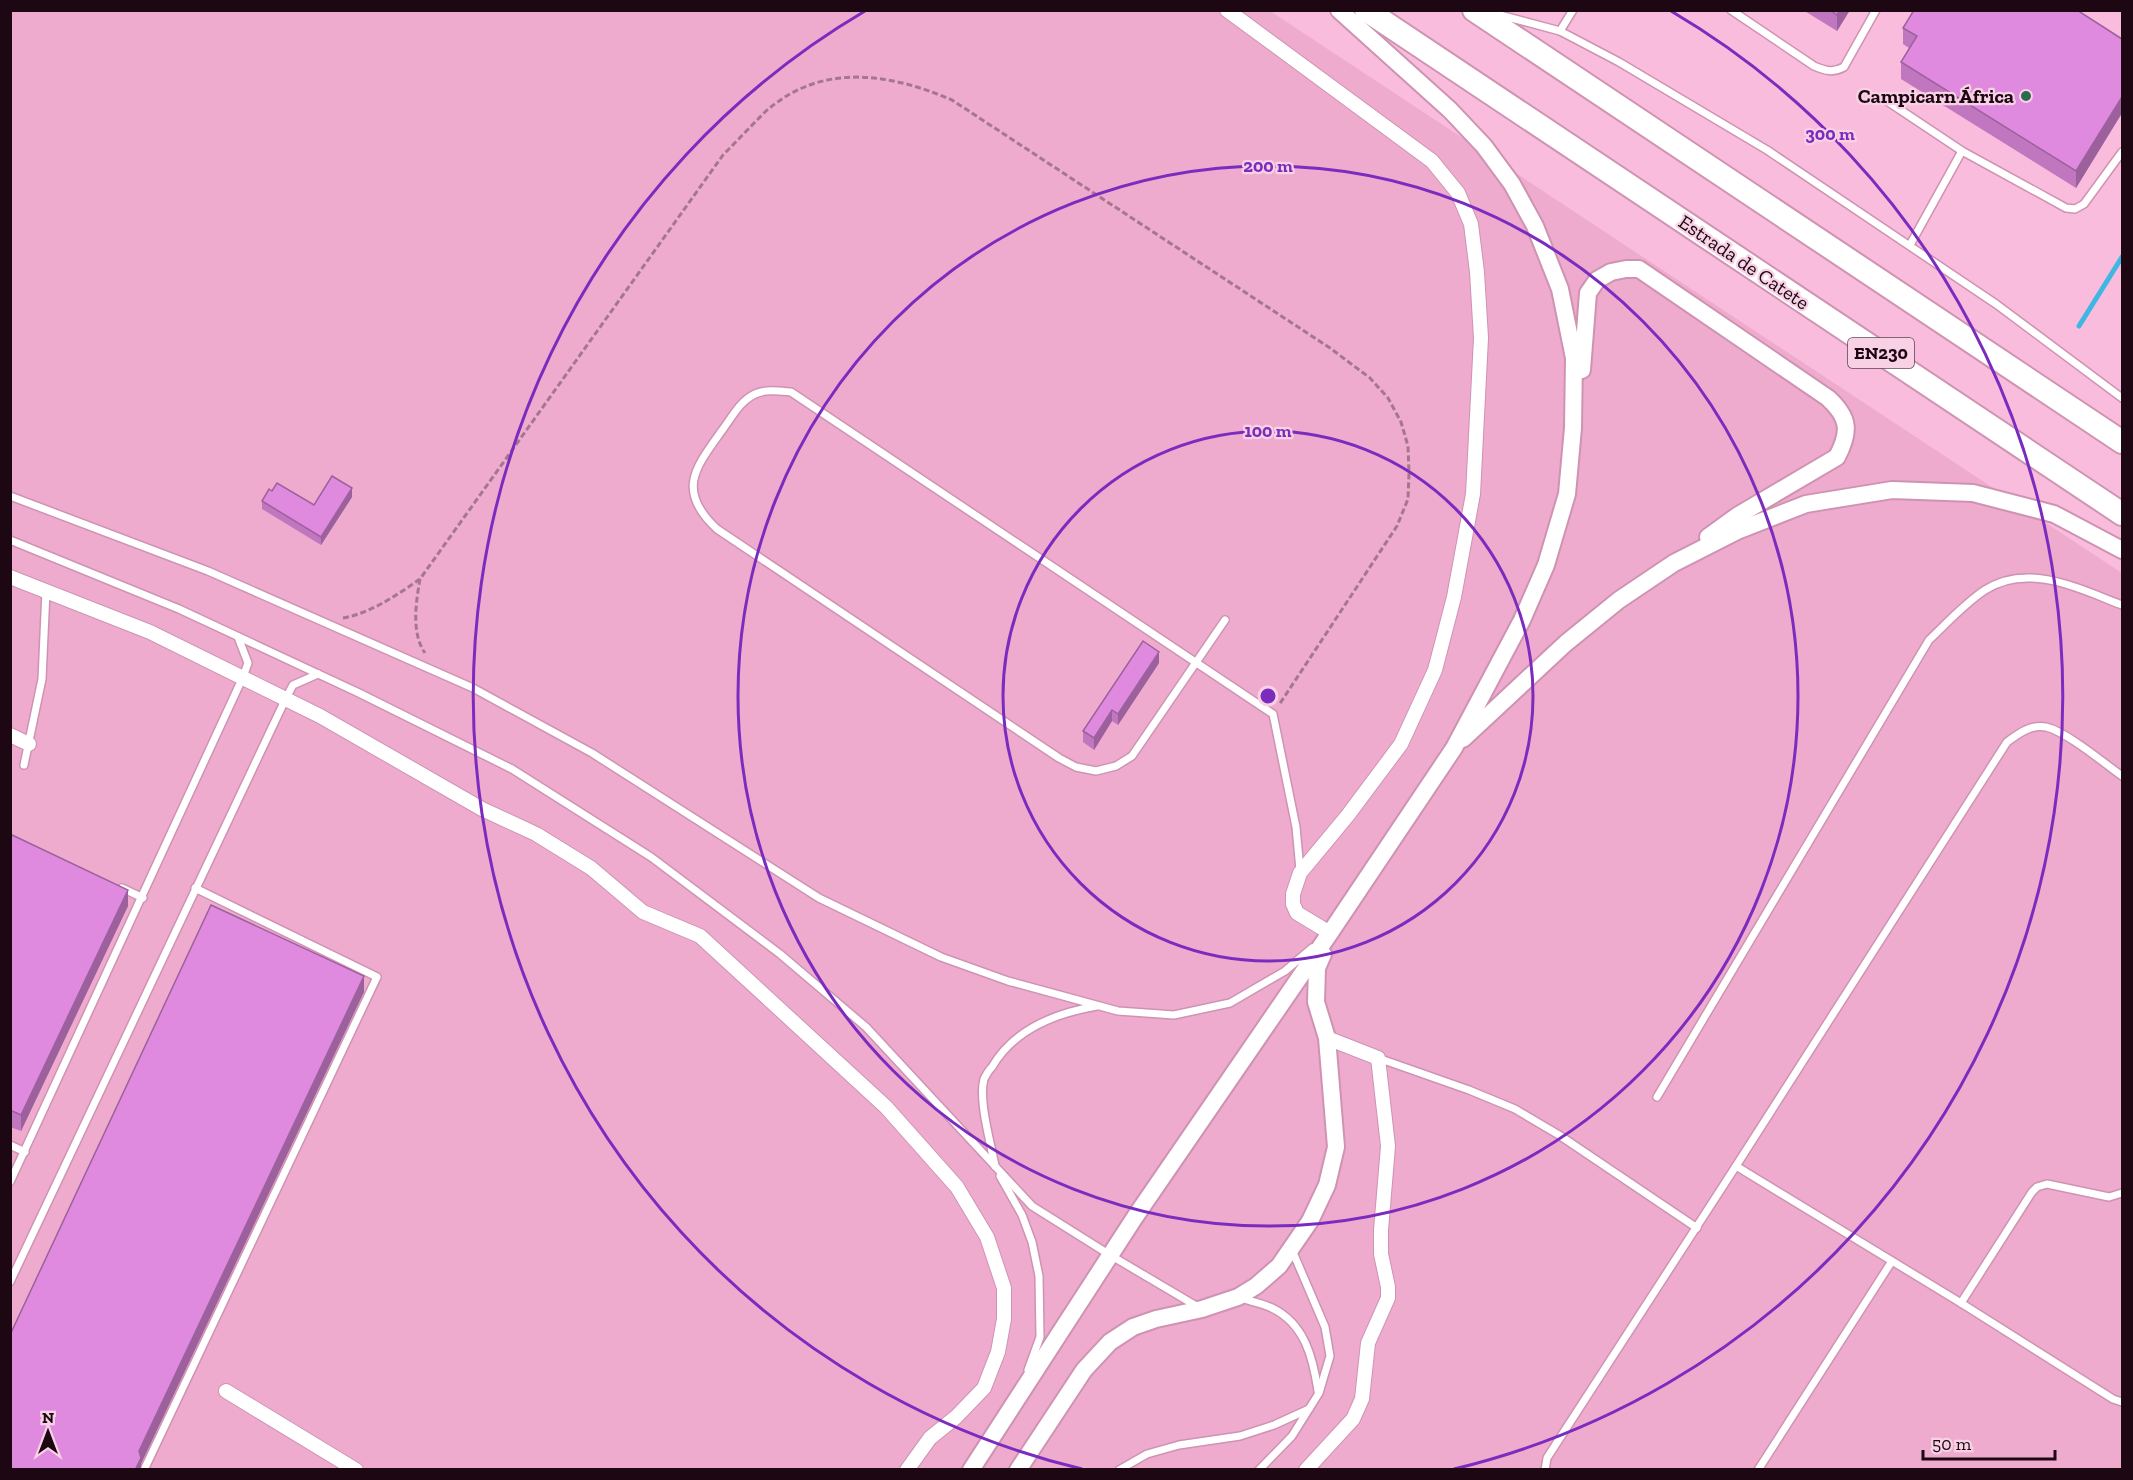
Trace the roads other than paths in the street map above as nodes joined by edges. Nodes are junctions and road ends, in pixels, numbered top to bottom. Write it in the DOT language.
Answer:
graph roads {
  1 [pos="1227,10"];
  2 [pos="1339,10"];
  3 [pos="1366,10"];
  4 [pos="1474,10"];
  5 [pos="1483,10"];
  6 [pos="1573,10"];
  7 [pos="1731,10"];
  8 [pos="1876,10"];
  9 [pos="1560,31"];
  10 [pos="1884,99"];
  11 [pos="1962,151"];
  12 [pos="2122,152"];
  13 [pos="1910,245"];
  14 [pos="2122,398"];
  15 [pos="2122,442"];
  16 [pos="1567,494"];
  17 [pos="10,496"];
  18 [pos="2122,514"];
  19 [pos="10,540"];
  20 [pos="2122,550"];
  21 [pos="1674,563"];
  22 [pos="10,577"];
  23 [pos="46,591"];
  24 [pos="2122,605"];
  25 [pos="1225,620"];
  26 [pos="238,637"];
  27 [pos="1197,662"];
  28 [pos="318,674"];
  29 [pos="243,677"];
  30 [pos="286,698"];
  31 [pos="10,735"];
  32 [pos="28,744"];
  33 [pos="1454,748"];
  34 [pos="24,765"];
  35 [pos="2122,776"];
  36 [pos="1300,873"];
  37 [pos="112,884"];
  38 [pos="195,888"];
  39 [pos="143,898"];
  40 [pos="1330,933"];
  41 [pos="1100,1006"];
  42 [pos="1327,1038"];
  43 [pos="1378,1059"];
  44 [pos="1657,1097"];
  45 [pos="10,1145"];
  46 [pos="25,1152"];
  47 [pos="1736,1166"];
  48 [pos="994,1167"];
  49 [pos="10,1182"];
  50 [pos="2122,1193"];
  51 [pos="1697,1228"];
  52 [pos="1291,1248"];
  53 [pos="1110,1255"];
  54 [pos="1892,1261"];
  55 [pos="10,1282"];
  56 [pos="1238,1297"];
  57 [pos="1961,1303"];
  58 [pos="1202,1309"];
  59 [pos="226,1391"];
  60 [pos="1318,1392"];
  61 [pos="1018,1397"];
  62 [pos="2122,1402"];
  63 [pos="1309,1409"];
  64 [pos="144,1470"];
  65 [pos="356,1470"];
  66 [pos="907,1470"];
  67 [pos="971,1470"];
  68 [pos="1018,1470"];
  69 [pos="1119,1470"];
  70 [pos="1259,1470"];
  71 [pos="1306,1470"];
  72 [pos="1545,1470"];
  73 [pos="1758,1470"];
  1 -- 36 [label="street"];
  2 -- 16 [label="street"];
  3 -- 18 [label="highway, Estrada de Catete / EN230"];
  4 -- 15 [label="highway"];
  5 -- 9 [label="lane"];
  6 -- 9 [label="lane"];
  7 -- 8 [label="lane"];
  9 -- 13 [label="lane"];
  10 -- 11 [label="lane"];
  11 -- 12 [label="lane"];
  11 -- 13 [label="lane"];
  13 -- 14 [label="lane"];
  16 -- 21 [label="street"];
  16 -- 33 [label="street"];
  17 -- 41 [label="lane"];
  19 -- 26 [label="lane"];
  20 -- 21 [label="street"];
  21 -- 33 [label="street"];
  22 -- 23 [label="street"];
  23 -- 29 [label="street"];
  23 -- 32 [label="lane"];
  24 -- 44 [label="lane"];
  25 -- 27 [label="lane"];
  26 -- 28 [label="lane"];
  26 -- 29 [label="lane"];
  27 -- 27 [label="lane"];
  27 -- 36 [label="lane"];
  28 -- 30 [label="lane"];
  28 -- 48 [label="lane"];
  29 -- 30 [label="street"];
  29 -- 39 [label="lane"];
  30 -- 38 [label="lane"];
  30 -- 66 [label="street"];
  31 -- 32 [label="street"];
  32 -- 34 [label="lane"];
  33 -- 40 [label="street"];
  35 -- 47 [label="lane"];
  36 -- 40 [label="street"];
  37 -- 39 [label="lane"];
  38 -- 55 [label="lane"];
  38 -- 64 [label="lane"];
  39 -- 46 [label="lane"];
  40 -- 41 [label="lane"];
  40 -- 42 [label="street"];
  40 -- 53 [label="street"];
  41 -- 48 [label="lane"];
  42 -- 43 [label="street"];
  42 -- 52 [label="street"];
  43 -- 51 [label="lane"];
  43 -- 71 [label="street"];
  45 -- 46 [label="lane"];
  46 -- 49 [label="lane"];
  47 -- 51 [label="lane"];
  47 -- 54 [label="lane"];
  48 -- 53 [label="lane"];
  48 -- 61 [label="lane"];
  50 -- 57 [label="lane"];
  51 -- 72 [label="lane"];
  52 -- 56 [label="street"];
  52 -- 60 [label="lane"];
  53 -- 58 [label="lane"];
  53 -- 61 [label="street"];
  54 -- 57 [label="lane"];
  54 -- 73 [label="lane"];
  56 -- 58 [label="street"];
  56 -- 60 [label="lane"];
  57 -- 62 [label="lane"];
  58 -- 68 [label="street"];
  59 -- 65 [label="street"];
  60 -- 63 [label="lane"];
  61 -- 67 [label="street"];
  63 -- 69 [label="lane"];
  63 -- 70 [label="lane"];
}
